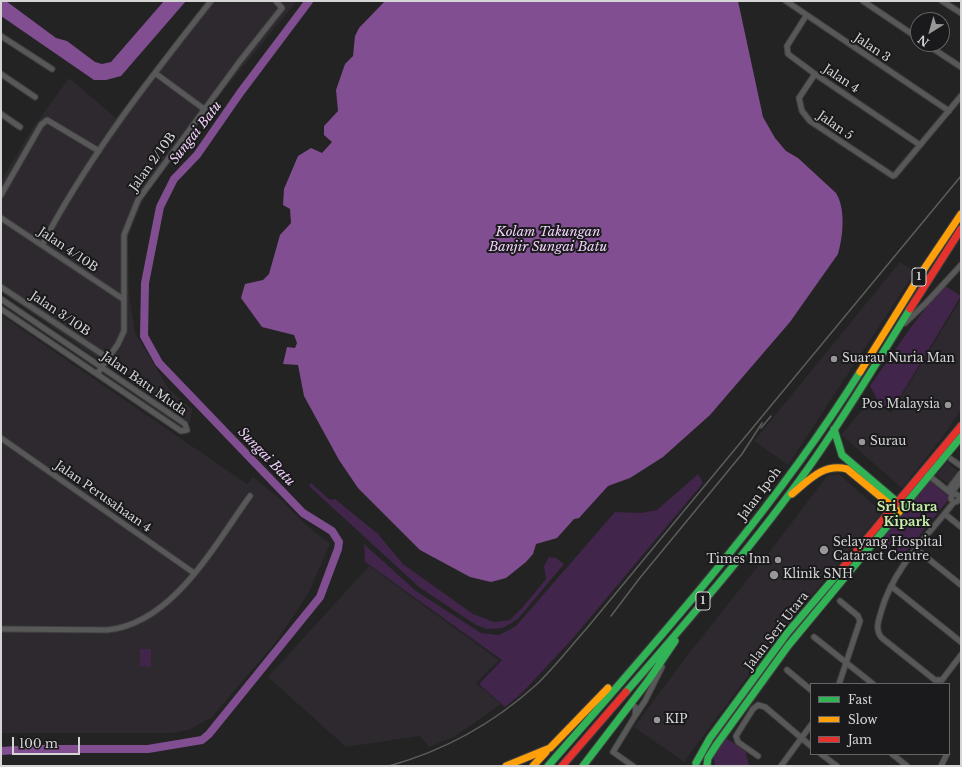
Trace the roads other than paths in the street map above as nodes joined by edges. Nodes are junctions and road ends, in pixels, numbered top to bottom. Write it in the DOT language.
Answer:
graph roads {
  1 [pos="211,1"];
  2 [pos="276,1"];
  3 [pos="786,1"];
  4 [pos="863,1"];
  5 [pos="942,1"];
  6 [pos="961,14"];
  7 [pos="806,16"];
  8 [pos="910,33"];
  9 [pos="1,36"];
  10 [pos="938,52"];
  11 [pos="961,67"];
  12 [pos="52,69"];
  13 [pos="155,73"];
  14 [pos="1,74"];
  15 [pos="814,74"];
  16 [pos="961,96"];
  17 [pos="35,97"];
  18 [pos="204,109"];
  19 [pos="948,111"];
  20 [pos="1,114"];
  21 [pos="20,127"];
  22 [pos="920,145"];
  23 [pos="99,151"];
  24 [pos="1,195"];
  25 [pos="961,214"];
  26 [pos="1,218"];
  27 [pos="961,229"];
  28 [pos="42,245"];
  29 [pos="961,265"];
  30 [pos="1,287"];
  31 [pos="1,299"];
  32 [pos="123,299"];
  33 [pos="1,309"];
  34 [pos="897,330"];
  35 [pos="108,358"];
  36 [pos="102,367"];
  37 [pos="97,374"];
  38 [pos="961,426"];
  39 [pos="834,429"];
  40 [pos="961,437"];
  41 [pos="1,438"];
  42 [pos="951,459"];
  43 [pos="961,466"];
  44 [pos="926,473"];
  45 [pos="961,473"];
  46 [pos="961,481"];
  47 [pos="951,493"];
  48 [pos="250,496"];
  49 [pos="785,500"];
  50 [pos="898,507"];
  51 [pos="945,514"];
  52 [pos="961,527"];
  53 [pos="916,549"];
  54 [pos="194,573"];
  55 [pos="961,585"];
  56 [pos="891,586"];
  57 [pos="840,601"];
  58 [pos="680,611"];
  59 [pos="690,618"];
  60 [pos="1,629"];
  61 [pos="814,637"];
  62 [pos="961,642"];
  63 [pos="673,646"];
  64 [pos="961,655"];
  65 [pos="846,662"];
  66 [pos="787,670"];
  67 [pos="839,683"];
  68 [pos="872,683"];
  69 [pos="810,689"];
  70 [pos="629,705"];
  71 [pos="635,716"];
  72 [pos="810,726"];
  73 [pos="801,738"];
  74 [pos="810,745"];
  75 [pos="550,748"];
  76 [pos="823,755"];
  77 [pos="893,755"];
  78 [pos="946,755"];
  79 [pos="758,756"];
  80 [pos="694,764"];
  81 [pos="708,765"];
  82 [pos="506,766"];
  83 [pos="534,766"];
  84 [pos="548,766"];
  85 [pos="562,766"];
  86 [pos="582,766"];
  87 [pos="632,766"];
  88 [pos="781,766"];
  89 [pos="837,766"];
  90 [pos="907,766"];
  91 [pos="941,766"];
  1 -- 13 [label="street"];
  2 -- 18 [label="street, Jalan 2/10B"];
  3 -- 7 [label="street, Jalan 3"];
  4 -- 8 [label="street"];
  5 -- 6 [label="street"];
  7 -- 15 [label="street, Jalan 4"];
  7 -- 19 [label="street, Jalan 3"];
  9 -- 12 [label="street"];
  10 -- 11 [label="street"];
  13 -- 18 [label="street"];
  13 -- 23 [label="street"];
  14 -- 17 [label="street"];
  15 -- 22 [label="street, Jalan 4"];
  15 -- 22 [label="street, Jalan 5"];
  16 -- 19 [label="street"];
  18 -- 32 [label="street, Jalan 2/10B"];
  19 -- 22 [label="street"];
  20 -- 21 [label="street"];
  23 -- 24 [label="street"];
  23 -- 28 [label="street"];
  25 -- 58 [label="main road, Jalan Ipoh / 1"];
  26 -- 28 [label="street, Jalan 4/10B"];
  27 -- 34 [label="main road, Jalan Ipoh / 1"];
  28 -- 32 [label="street, Jalan 4/10B"];
  29 -- 34 [label="street"];
  30 -- 35 [label="street, Jalan 3/10B"];
  31 -- 36 [label="street, Jalan Batu Muda"];
  32 -- 35 [label="street, Jalan 2/10B"];
  33 -- 37 [label="street, Jalan Batu Muda"];
  34 -- 39 [label="main road, Jalan Ipoh / 1"];
  35 -- 36 [label="street, Jalan 2/10B"];
  36 -- 37 [label="street, Jalan 2/10B"];
  36 -- 37 [label="street, Jalan Batu Muda"];
  38 -- 44 [label="main road, Jalan Seri Utara"];
  39 -- 49 [label="main road, Jalan Ipoh / 1"];
  39 -- 50 [label="main road"];
  40 -- 44 [label="main road, Jalan Seri Utara"];
  41 -- 54 [label="street, Jalan Perusahaan 4"];
  42 -- 43 [label="street"];
  44 -- 47 [label="street"];
  44 -- 50 [label="main road, Jalan Seri Utara"];
  45 -- 47 [label="street"];
  46 -- 47 [label="street"];
  47 -- 51 [label="street"];
  48 -- 54 [label="street"];
  49 -- 50 [label="main road"];
  49 -- 59 [label="main road, Jalan Ipoh / 1"];
  50 -- 80 [label="main road, Jalan Seri Utara"];
  50 -- 81 [label="main road, Jalan Seri Utara"];
  51 -- 52 [label="street"];
  51 -- 53 [label="street"];
  53 -- 55 [label="street"];
  53 -- 56 [label="street"];
  54 -- 60 [label="street"];
  56 -- 62 [label="street"];
  56 -- 64 [label="street"];
  57 -- 65 [label="street"];
  58 -- 75 [label="main road"];
  58 -- 84 [label="main road, Jalan Ipoh / 1"];
  59 -- 63 [label="main road"];
  59 -- 85 [label="main road, Jalan Ipoh / 1"];
  61 -- 65 [label="street"];
  63 -- 70 [label="main road"];
  63 -- 71 [label="street"];
  65 -- 67 [label="street"];
  65 -- 68 [label="street"];
  66 -- 69 [label="street"];
  70 -- 71 [label="street"];
  70 -- 86 [label="main road"];
  71 -- 87 [label="street"];
  72 -- 73 [label="street"];
  73 -- 74 [label="street"];
  73 -- 79 [label="street"];
  73 -- 88 [label="street"];
  75 -- 82 [label="main road"];
  75 -- 83 [label="main road"];
  76 -- 89 [label="street"];
  77 -- 90 [label="street"];
  78 -- 91 [label="street"];
  80 -- 81 [label="main road"];
}
